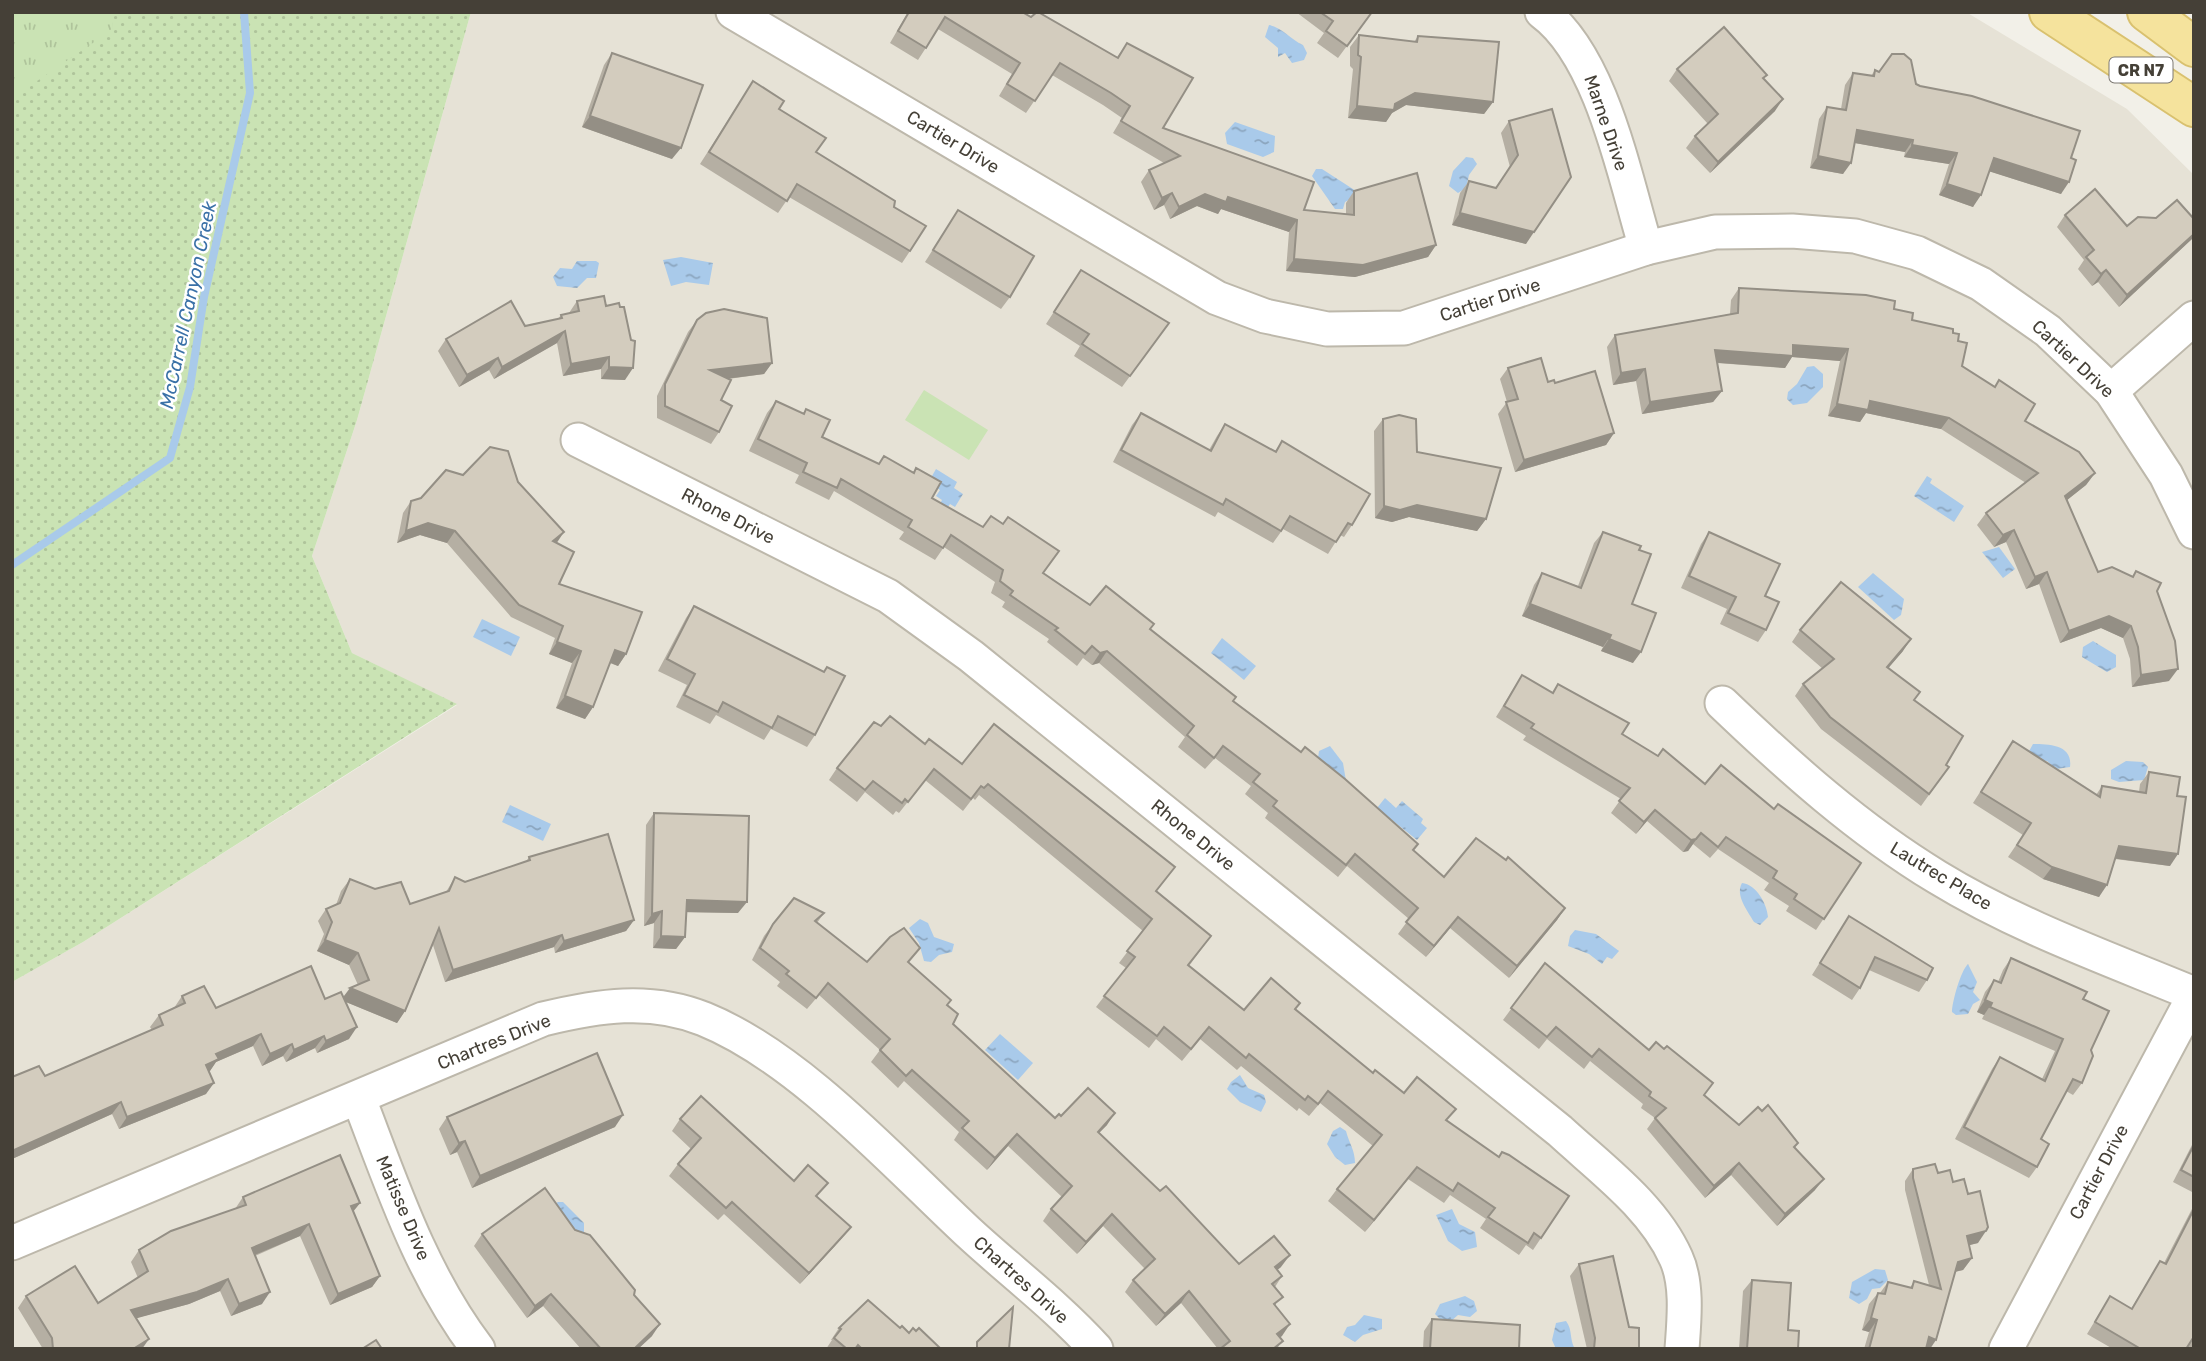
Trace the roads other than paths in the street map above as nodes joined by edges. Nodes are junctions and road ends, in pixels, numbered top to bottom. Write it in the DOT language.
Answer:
graph roads {
  1 [pos="733,12"];
  2 [pos="1542,12"];
  3 [pos="2049,12"];
  4 [pos="2147,12"];
  5 [pos="2194,47"];
  6 [pos="2194,107"];
  7 [pos="1646,248"];
  8 [pos="2194,318"];
  9 [pos="2111,391"];
  10 [pos="578,440"];
  11 [pos="2194,532"];
  12 [pos="1722,703"];
  13 [pos="2194,995"];
  14 [pos="359,1099"];
  15 [pos="12,1243"];
  16 [pos="478,1349"];
  17 [pos="1096,1349"];
  18 [pos="1682,1349"];
  19 [pos="2006,1349"];
  1 -- 7 [label="street, Cartier Drive"];
  2 -- 7 [label="street, Marne Drive"];
  3 -- 6 [label="main road, CR N7"];
  4 -- 5 [label="main road, CR N7"];
  7 -- 9 [label="street, Cartier Drive"];
  8 -- 9 [label="street"];
  9 -- 11 [label="street, Cartier Drive"];
  10 -- 18 [label="street, Rhone Drive"];
  12 -- 13 [label="street, Lautrec Place"];
  13 -- 19 [label="street, Cartier Drive"];
  14 -- 15 [label="street, Chartres Drive"];
  14 -- 16 [label="street, Matisse Drive"];
  14 -- 17 [label="street, Chartres Drive"];
}
